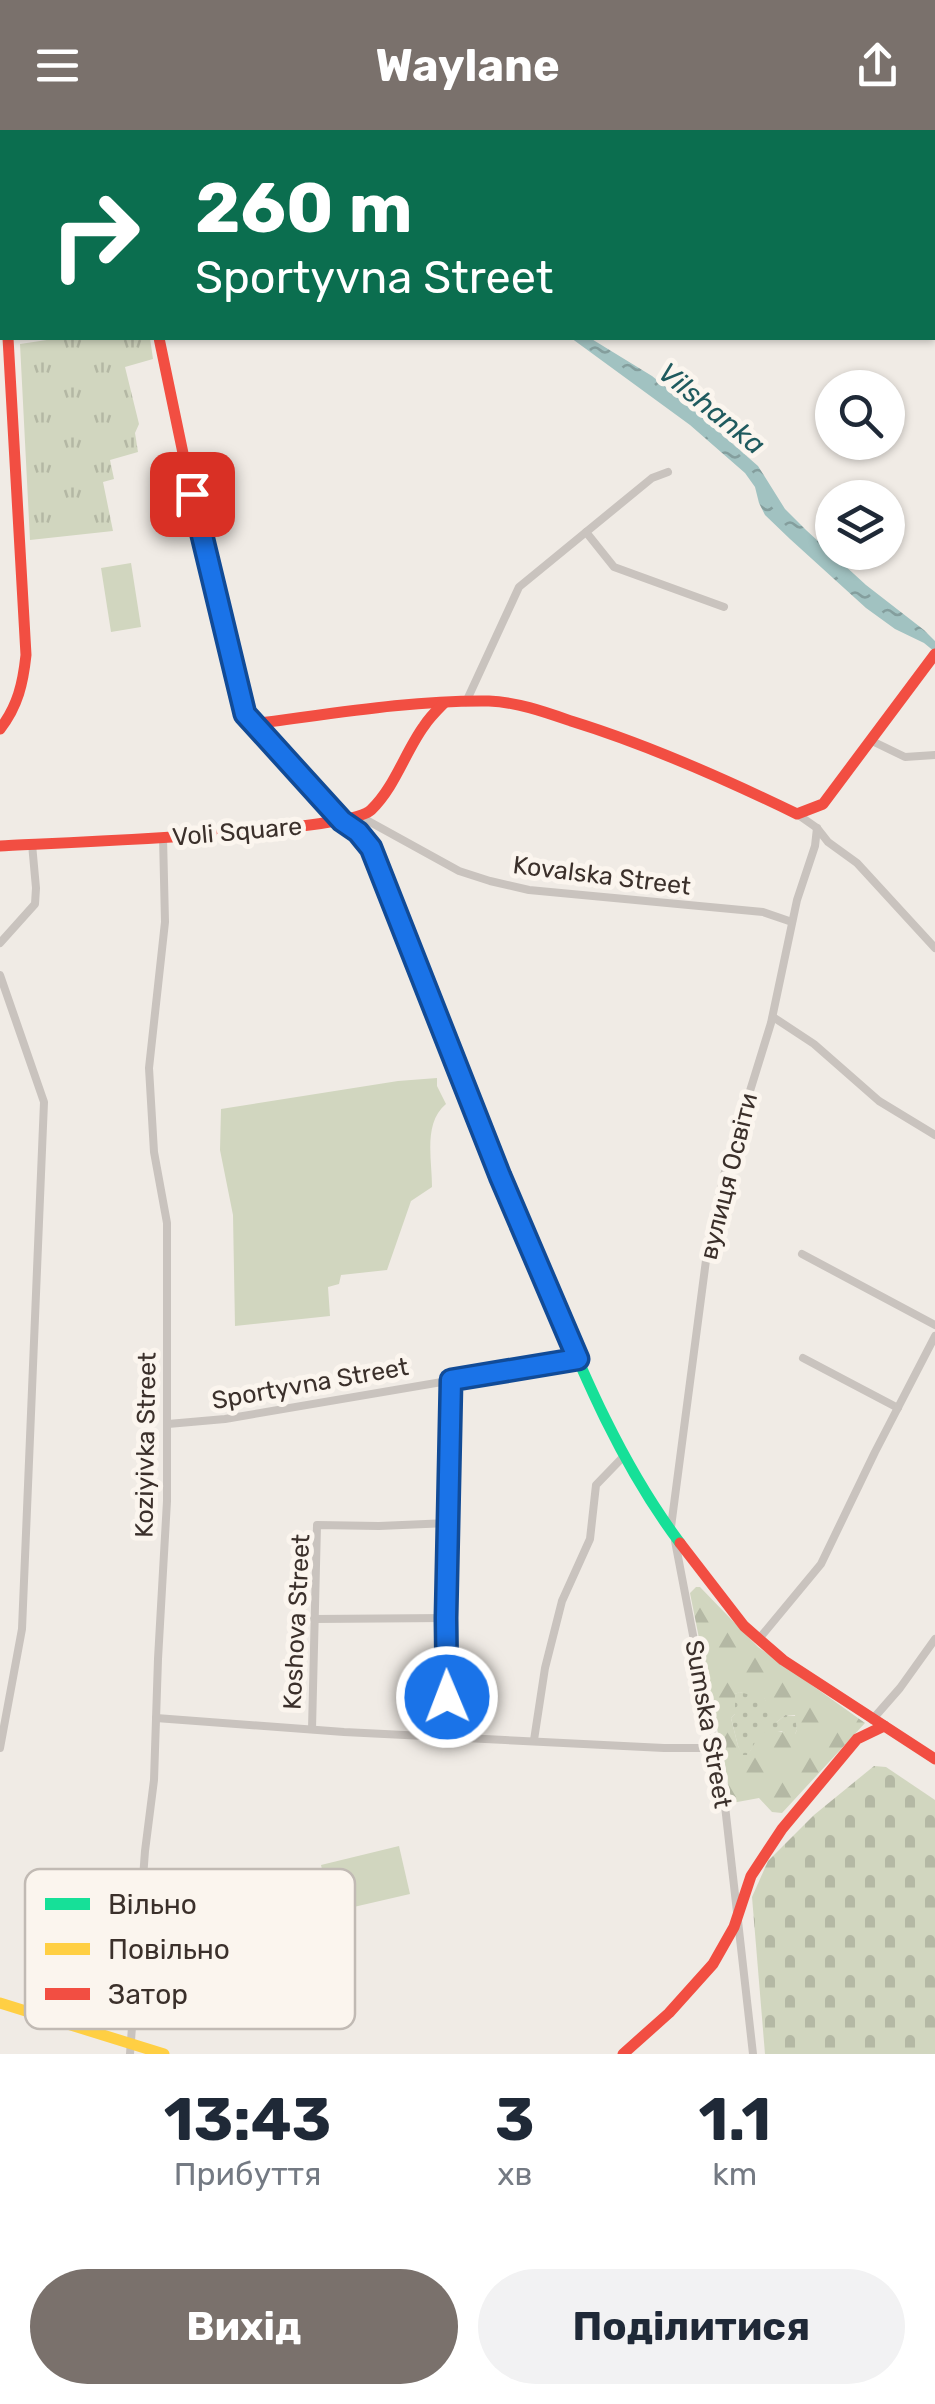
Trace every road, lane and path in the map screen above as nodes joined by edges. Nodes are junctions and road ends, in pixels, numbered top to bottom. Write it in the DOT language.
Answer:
graph roads {
  1 [pos="8,340"];
  2 [pos="159,340"];
  3 [pos="5,378"];
  4 [pos="668,472"];
  5 [pos="586,532"];
  6 [pos="724,607"];
  7 [pos="932,658"];
  8 [pos="466,702"];
  9 [pos="444,703"];
  10 [pos="253,724"];
  11 [pos="0,729"];
  12 [pos="872,740"];
  13 [pos="935,755"];
  14 [pos="798,814"];
  15 [pos="361,817"];
  16 [pos="342,821"];
  17 [pos="817,828"];
  18 [pos="162,837"];
  19 [pos="32,844"];
  20 [pos="0,846"];
  21 [pos="792,922"];
  22 [pos="0,943"];
  23 [pos="935,948"];
  24 [pos="0,975"];
  25 [pos="772,1017"];
  26 [pos="935,1135"];
  27 [pos="802,1254"];
  28 [pos="935,1324"];
  29 [pos="935,1336"];
  30 [pos="803,1358"];
  31 [pos="578,1359"];
  32 [pos="451,1380"];
  33 [pos="898,1408"];
  34 [pos="168,1424"];
  35 [pos="624,1456"];
  36 [pos="449,1523"];
  37 [pos="673,1533"];
  38 [pos="446,1618"];
  39 [pos="314,1619"];
  40 [pos="935,1639"];
  41 [pos="758,1640"];
  42 [pos="156,1718"];
  43 [pos="878,1723"];
  44 [pos="312,1729"];
  45 [pos="447,1736"];
  46 [pos="534,1740"];
  47 [pos="0,1748"];
  48 [pos="716,1748"];
  49 [pos="935,1759"];
  50 [pos="144,1869"];
  51 [pos="738,1914"];
  52 [pos="0,2004"];
  53 [pos="25,2013"];
  54 [pos="72,2029"];
  55 [pos="130,2049"];
  56 [pos="164,2054"];
  57 [pos="623,2054"];
  58 [pos="753,2054"];
  1 -- 3 [label="main road"];
  2 -- 10 [label="main road"];
  3 -- 11 [label="main road"];
  4 -- 5 [label="street"];
  5 -- 6 [label="street"];
  5 -- 8 [label="street"];
  7 -- 12 [label="main road"];
  8 -- 9 [label="main road"];
  8 -- 14 [label="main road"];
  9 -- 10 [label="main road"];
  9 -- 15 [label="main road"];
  10 -- 16 [label="main road, Voli Square"];
  12 -- 13 [label="street"];
  12 -- 14 [label="main road"];
  14 -- 17 [label="street"];
  15 -- 16 [label="main road"];
  15 -- 21 [label="street, Kovalska Street"];
  16 -- 18 [label="main road, Voli Square"];
  16 -- 31 [label="main road, Sumska Street"];
  17 -- 21 [label="street, вулиця Освіти"];
  17 -- 23 [label="street"];
  18 -- 19 [label="main road, Voli Square"];
  18 -- 34 [label="street, Koziyivka Street"];
  19 -- 20 [label="main road, Voli Square"];
  19 -- 22 [label="street"];
  21 -- 25 [label="street, вулиця Освіти"];
  24 -- 47 [label="street"];
  25 -- 26 [label="street"];
  25 -- 37 [label="street, вулиця Освіти"];
  27 -- 28 [label="street"];
  29 -- 33 [label="street"];
  30 -- 33 [label="street"];
  31 -- 32 [label="street, Sportyvna Street"];
  31 -- 35 [label="main road, Sumska Street"];
  32 -- 34 [label="street, Sportyvna Street"];
  32 -- 36 [label="street"];
  33 -- 41 [label="street"];
  34 -- 42 [label="street, Koziyivka Street"];
  35 -- 37 [label="main road, Sumska Street"];
  35 -- 46 [label="street"];
  36 -- 38 [label="street"];
  36 -- 39 [label="street, Koshova Street"];
  37 -- 41 [label="main road, Sumska Street"];
  37 -- 48 [label="street, Sumska Street"];
  38 -- 39 [label="street"];
  38 -- 45 [label="street"];
  39 -- 44 [label="street, Koshova Street"];
  40 -- 43 [label="street"];
  41 -- 43 [label="main road, Sumska Street"];
  42 -- 44 [label="street"];
  42 -- 50 [label="street, Koziyivka Street"];
  43 -- 49 [label="main road, Sumska Street"];
  43 -- 51 [label="main road"];
  44 -- 45 [label="street"];
  45 -- 46 [label="street"];
  46 -- 48 [label="street"];
  48 -- 51 [label="street, Sumska Street"];
  51 -- 57 [label="main road"];
  51 -- 58 [label="street, Sumska Street"];
  52 -- 53 [label="main road"];
  54 -- 55 [label="main road"];
  55 -- 56 [label="main road"];
}
